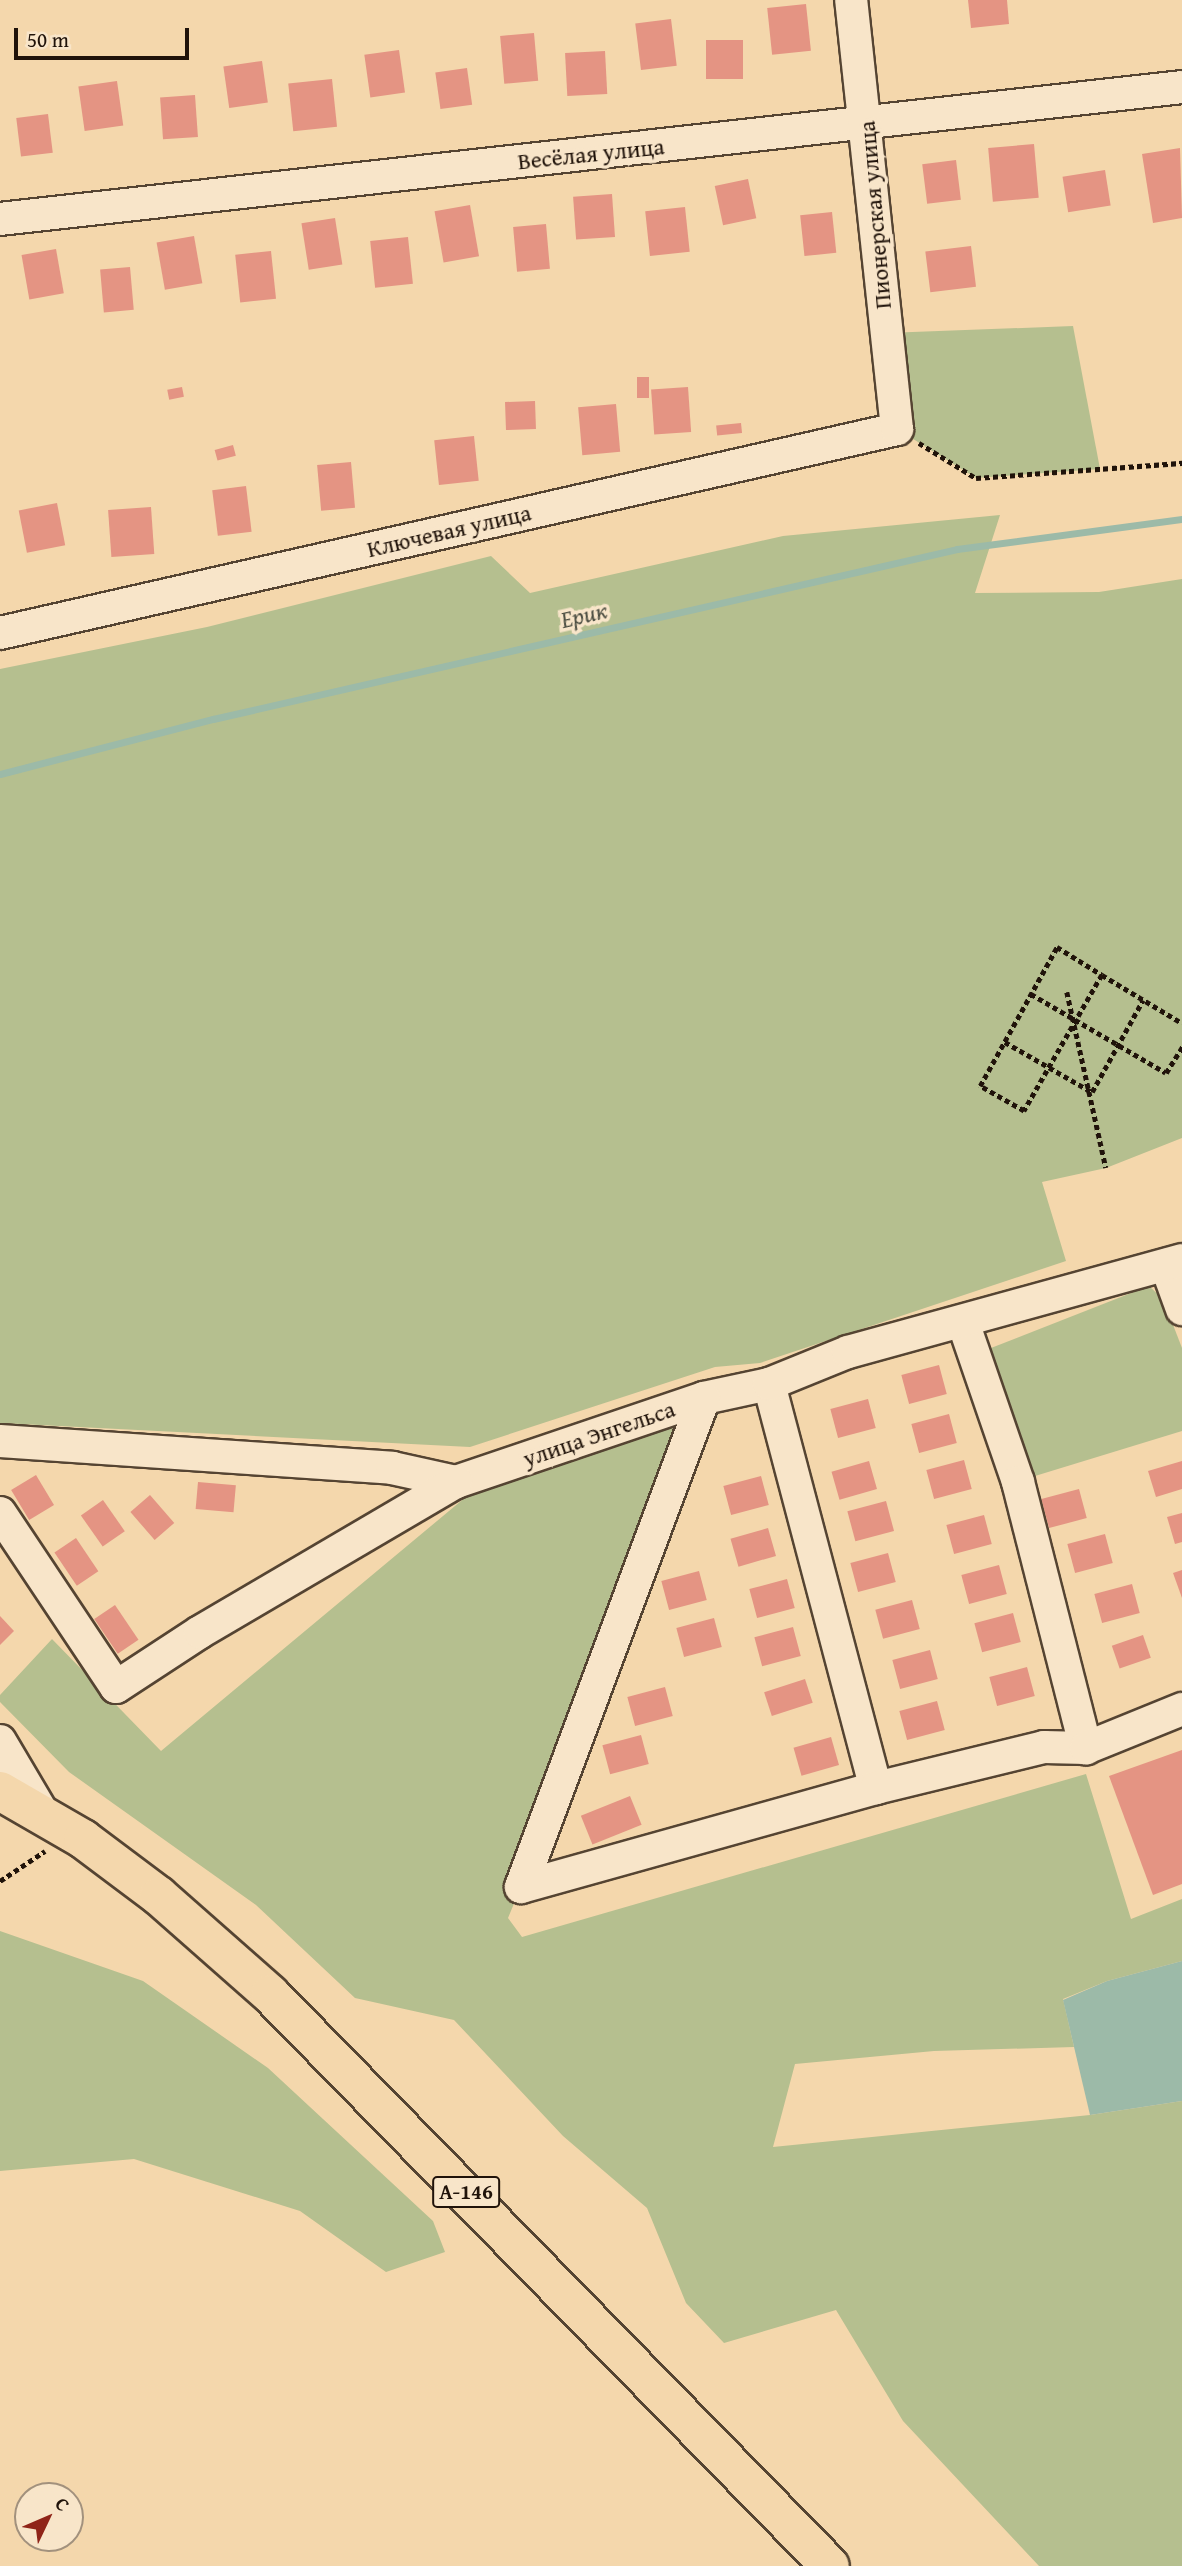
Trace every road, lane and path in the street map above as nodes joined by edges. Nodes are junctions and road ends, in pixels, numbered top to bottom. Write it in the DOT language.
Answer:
graph roads {
  1 [pos="851,0"];
  2 [pos="1182,88"];
  3 [pos="867,123"];
  4 [pos="0,219"];
  5 [pos="897,429"];
  6 [pos="1182,463"];
  7 [pos="0,633"];
  8 [pos="1102,975"];
  9 [pos="1067,992"];
  10 [pos="1031,994"];
  11 [pos="1143,1000"];
  12 [pos="1076,1020"];
  13 [pos="1182,1023"];
  14 [pos="1005,1042"];
  15 [pos="1182,1047"];
  16 [pos="1092,1092"];
  17 [pos="1107,1168"];
  18 [pos="1174,1262"];
  19 [pos="1182,1308"];
  20 [pos="963,1322"];
  21 [pos="769,1384"];
  22 [pos="704,1398"];
  23 [pos="0,1441"];
  24 [pos="456,1482"];
  25 [pos="0,1513"];
  26 [pos="1182,1709"];
  27 [pos="0,1741"];
  28 [pos="1086,1748"];
  29 [pos="876,1788"];
  30 [pos="0,1791"];
  31 [pos="43,1815"];
  32 [pos="83,1839"];
  33 [pos="0,1881"];
  34 [pos="830,2566"];
  1 -- 3 [label="street, Пионерская улица"];
  2 -- 3 [label="street, Весёлая улица"];
  3 -- 4 [label="street, Весёлая улица"];
  3 -- 5 [label="street, Пионерская улица"];
  5 -- 6 [label="path"];
  5 -- 7 [label="street, Ключевая улица"];
  8 -- 10 [label="path"];
  8 -- 11 [label="path"];
  8 -- 12 [label="path"];
  9 -- 12 [label="path"];
  10 -- 12 [label="path"];
  10 -- 12 [label="path"];
  11 -- 13 [label="path"];
  11 -- 16 [label="path"];
  12 -- 15 [label="path"];
  12 -- 16 [label="path"];
  14 -- 16 [label="path"];
  16 -- 17 [label="path"];
  18 -- 19 [label="street"];
  18 -- 20 [label="street, улица Энгельса"];
  20 -- 21 [label="street, улица Энгельса"];
  20 -- 28 [label="street"];
  21 -- 22 [label="street, улица Энгельса"];
  21 -- 29 [label="street"];
  22 -- 24 [label="street, улица Энгельса"];
  22 -- 29 [label="street"];
  23 -- 24 [label="street"];
  24 -- 25 [label="street, улица Энгельса"];
  26 -- 28 [label="street"];
  27 -- 31 [label="street"];
  28 -- 29 [label="street"];
  30 -- 31 [label="highway, А-146"];
  31 -- 32 [label="highway, А-146"];
  32 -- 33 [label="path"];
  32 -- 34 [label="highway, А-146"];
}
